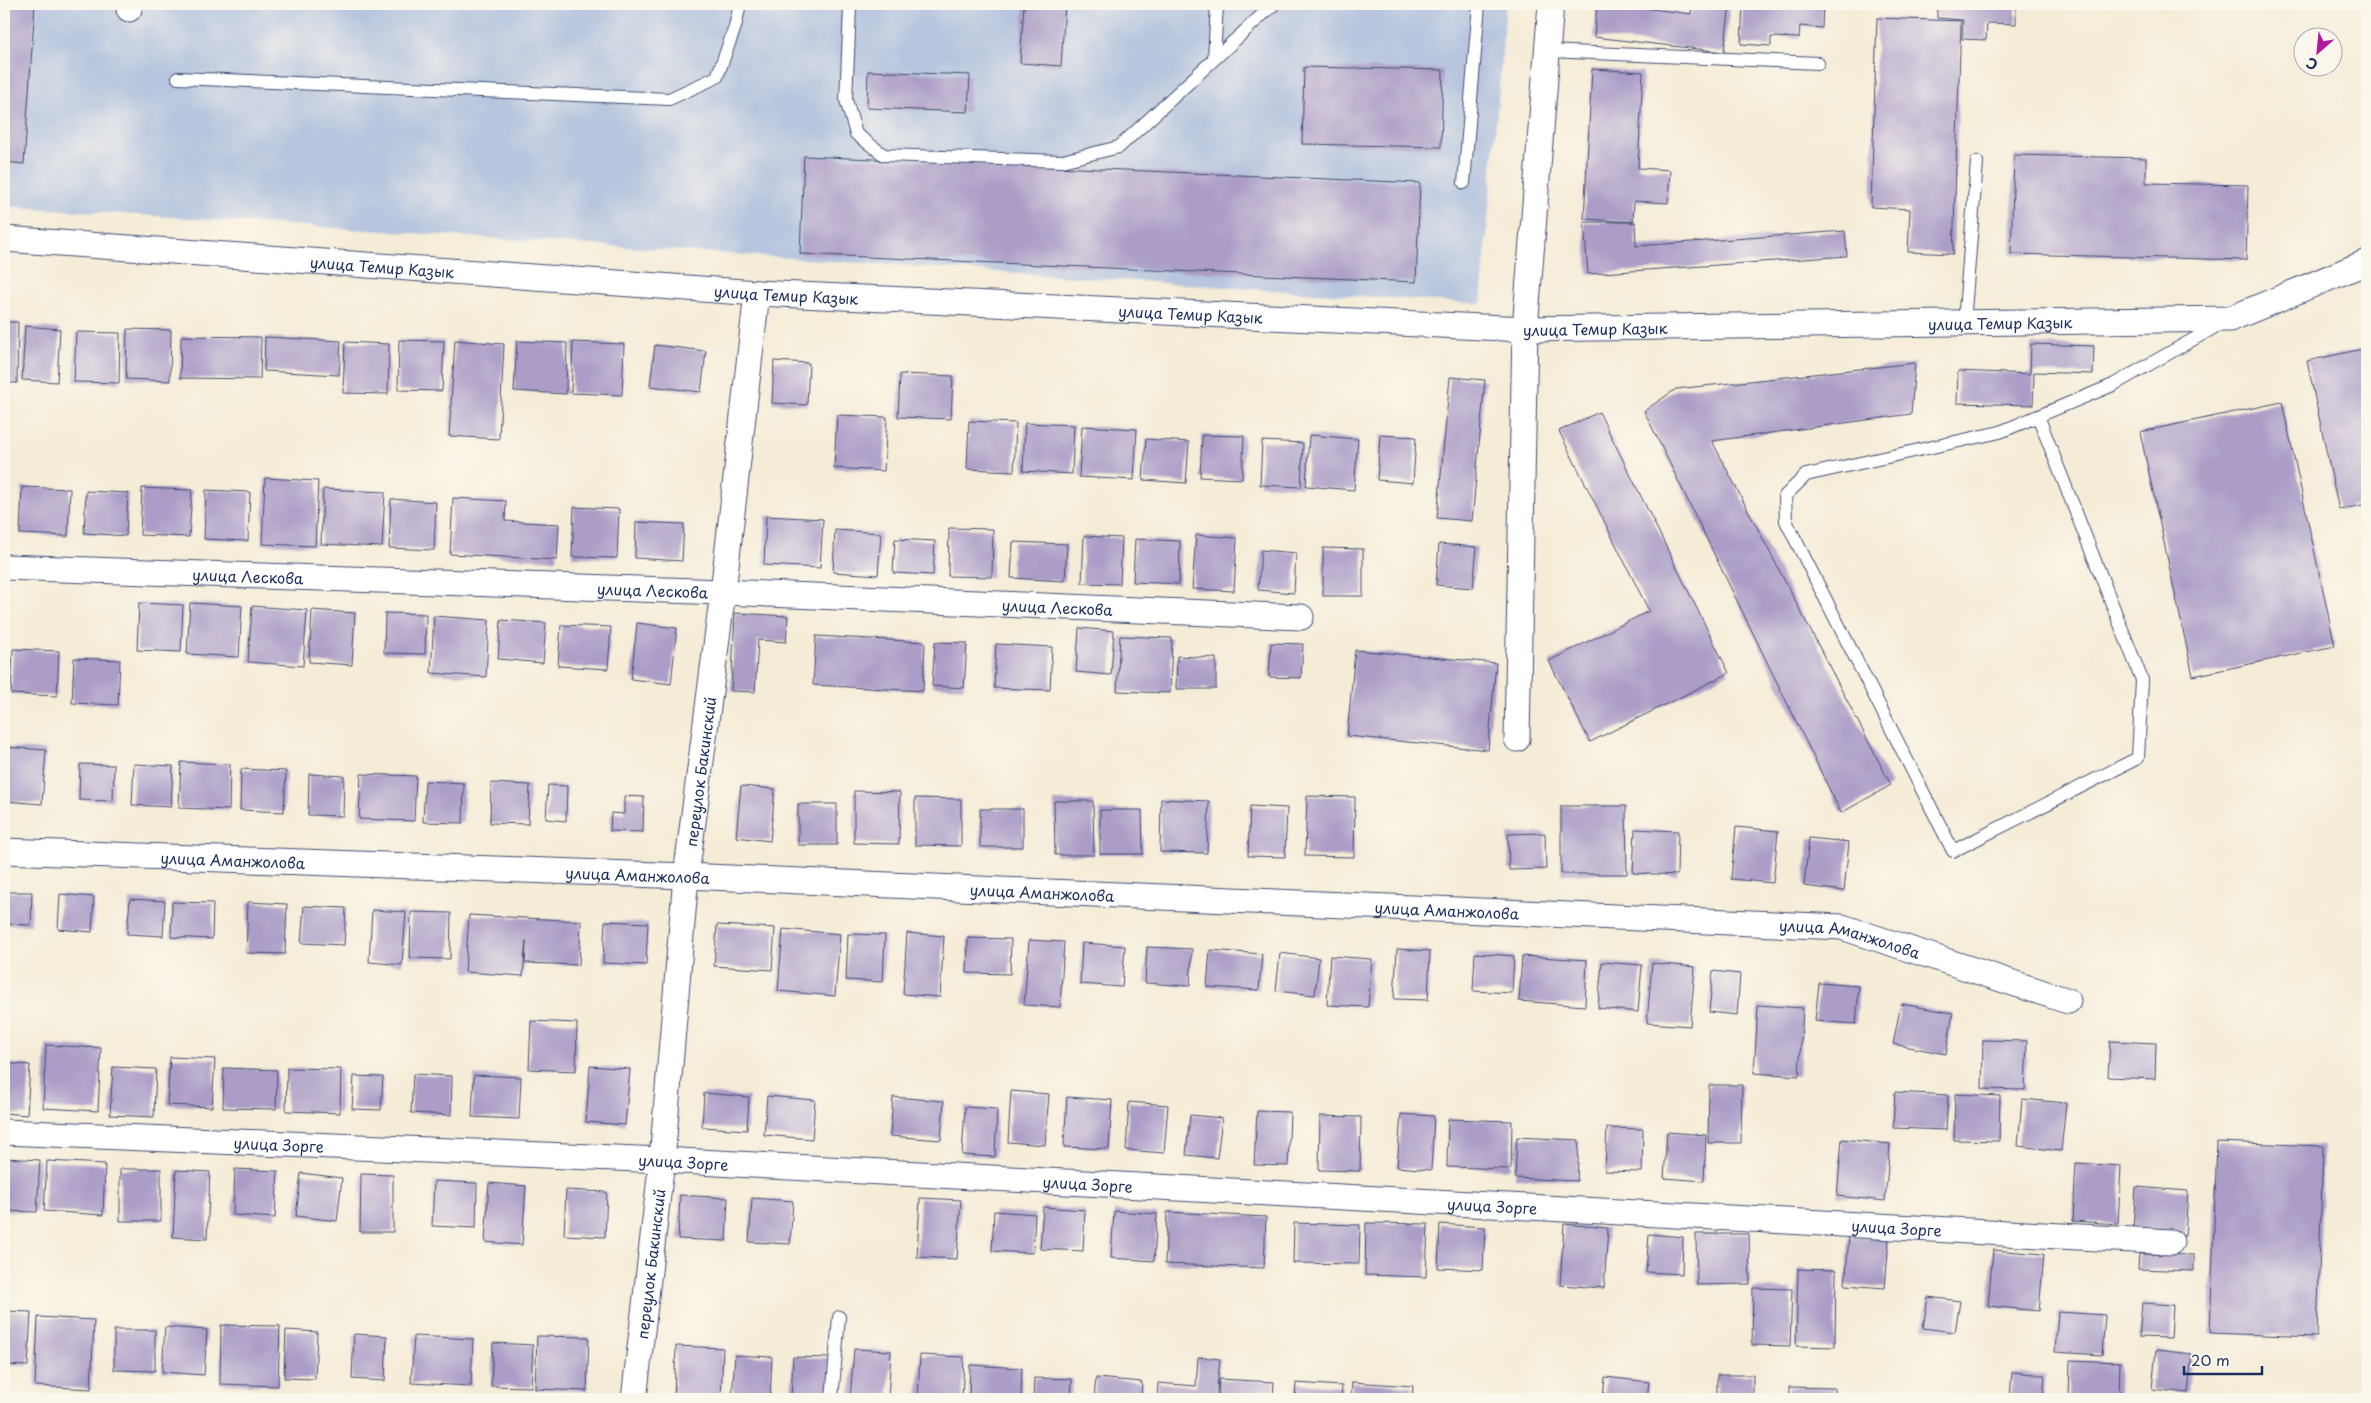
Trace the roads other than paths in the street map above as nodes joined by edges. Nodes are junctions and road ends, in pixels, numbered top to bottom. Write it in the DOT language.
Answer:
graph roads {
  1 [pos="740,4"];
  2 [pos="1217,4"];
  3 [pos="1274,4"];
  4 [pos="1479,4"];
  5 [pos="1551,4"];
  6 [pos="850,8"];
  7 [pos="1548,51"];
  8 [pos="1214,59"];
  9 [pos="1818,63"];
  10 [pos="178,78"];
  11 [pos="1976,162"];
  12 [pos="1464,183"];
  13 [pos="4,239"];
  14 [pos="2367,262"];
  15 [pos="757,293"];
  16 [pos="2230,319"];
  17 [pos="1964,323"];
  18 [pos="1525,329"];
  19 [pos="2038,416"];
  20 [pos="4,567"];
  21 [pos="722,592"];
  22 [pos="1301,617"];
  23 [pos="1516,739"];
  24 [pos="4,851"];
  25 [pos="686,876"];
  26 [pos="2068,1001"];
  27 [pos="4,1132"];
  28 [pos="662,1160"];
  29 [pos="2172,1242"];
  30 [pos="839,1317"];
  31 [pos="634,1399"];
  32 [pos="832,1399"];
  1 -- 10 [label="lane"];
  2 -- 8 [label="lane"];
  3 -- 8 [label="lane"];
  4 -- 12 [label="lane"];
  5 -- 7 [label="street"];
  6 -- 8 [label="lane"];
  7 -- 9 [label="lane"];
  7 -- 18 [label="street"];
  11 -- 17 [label="lane"];
  13 -- 15 [label="street, улица Темир Казык"];
  14 -- 16 [label="street, улица Темир Казык"];
  15 -- 18 [label="street, улица Темир Казык"];
  15 -- 21 [label="street, переулок Бакинский"];
  16 -- 17 [label="street, улица Темир Казык"];
  16 -- 19 [label="lane"];
  17 -- 18 [label="street, улица Темир Казык"];
  18 -- 23 [label="street"];
  19 -- 19 [label="lane"];
  20 -- 21 [label="street, улица Лескова"];
  21 -- 22 [label="street, улица Лескова"];
  21 -- 25 [label="street, переулок Бакинский"];
  24 -- 25 [label="street, улица Аманжолова"];
  25 -- 26 [label="street, улица Аманжолова"];
  25 -- 28 [label="street, переулок Бакинский"];
  27 -- 28 [label="street, улица Зорге"];
  28 -- 29 [label="street, улица Зорге"];
  28 -- 31 [label="street, переулок Бакинский"];
  30 -- 32 [label="lane"];
}
